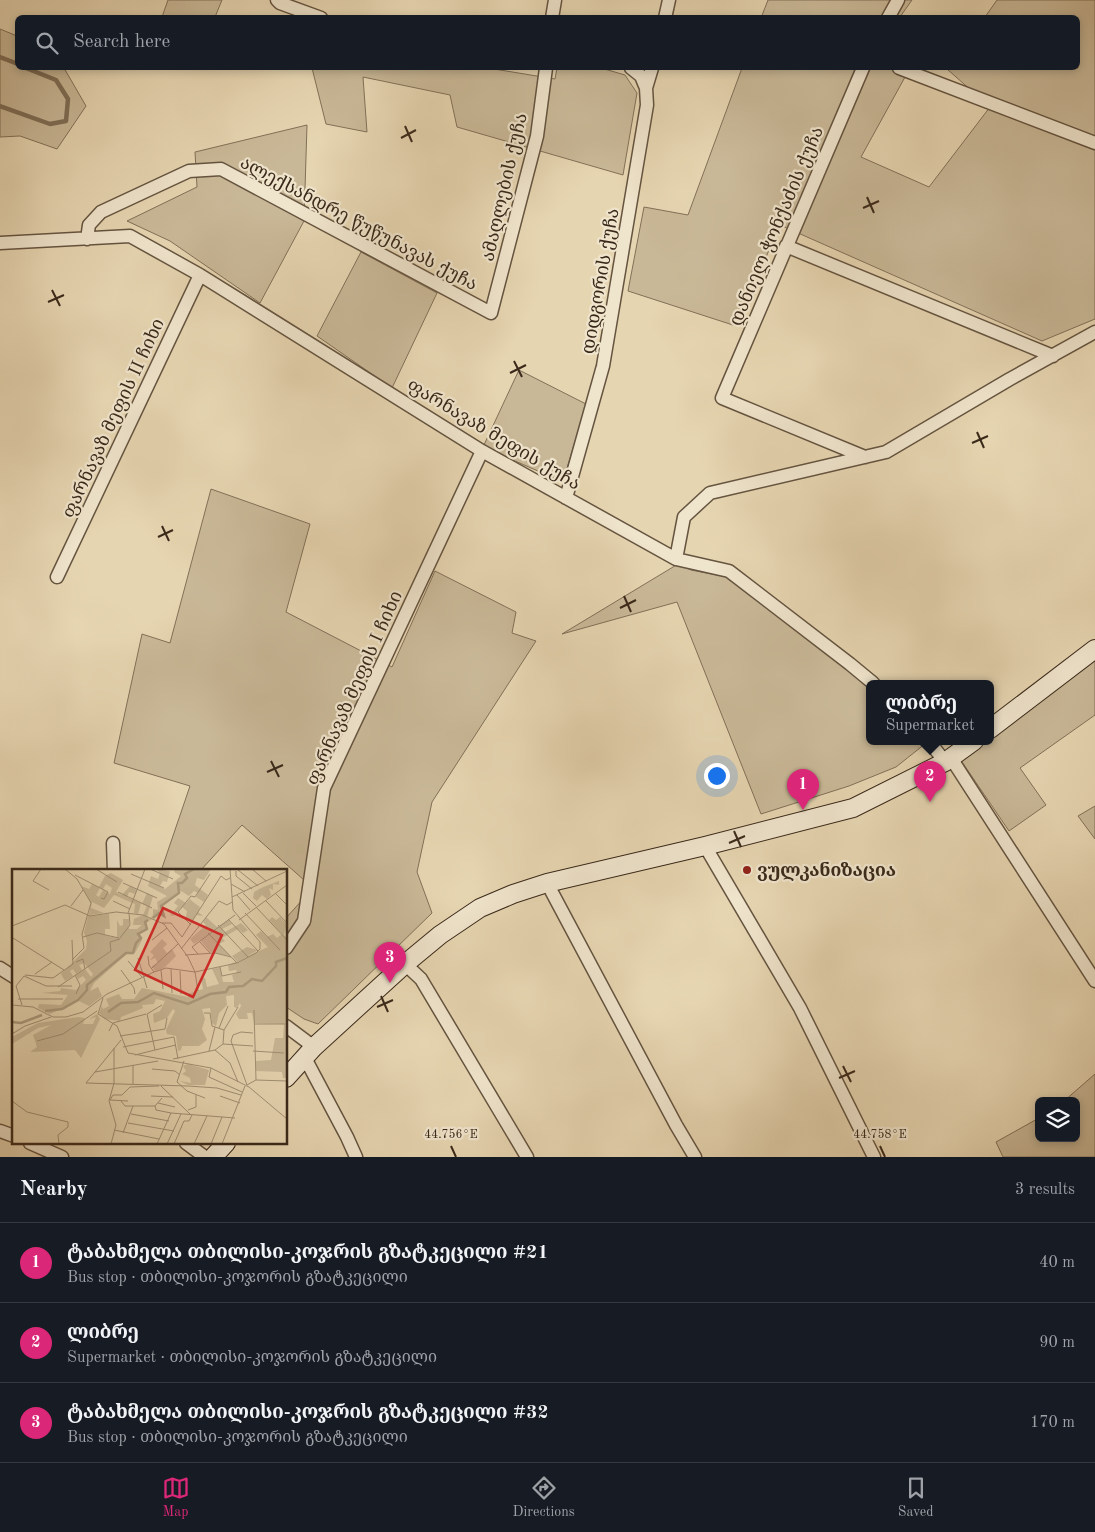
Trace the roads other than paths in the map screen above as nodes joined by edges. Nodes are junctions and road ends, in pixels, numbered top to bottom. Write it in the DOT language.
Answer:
graph roads {
  1 [pos="277,0"];
  2 [pos="555,0"];
  3 [pos="669,0"];
  4 [pos="898,0"];
  5 [pos="312,15"];
  6 [pos="552,15"];
  7 [pos="666,15"];
  8 [pos="890,15"];
  9 [pos="542,70"];
  10 [pos="633,70"];
  11 [pos="651,70"];
  12 [pos="862,70"];
  13 [pos="904,70"];
  14 [pos="646,88"];
  15 [pos="1095,143"];
  16 [pos="87,239"];
  17 [pos="0,243"];
  18 [pos="786,246"];
  19 [pos="200,274"];
  20 [pos="491,313"];
  21 [pos="1095,332"];
  22 [pos="1053,356"];
  23 [pos="482,451"];
  24 [pos="865,457"];
  25 [pos="566,498"];
  26 [pos="676,559"];
  27 [pos="57,577"];
  28 [pos="1095,650"];
  29 [pos="869,680"];
  30 [pos="994,726"];
  31 [pos="933,745"];
  32 [pos="969,745"];
  33 [pos="948,760"];
  34 [pos="113,843"];
  35 [pos="705,846"];
  36 [pos="114,869"];
  37 [pos="547,883"];
  38 [pos="288,945"];
  39 [pos="405,964"];
  40 [pos="0,968"];
  41 [pos="12,976"];
  42 [pos="1095,981"];
  43 [pos="288,1028"];
  44 [pos="310,1053"];
  45 [pos="288,1076"];
  46 [pos="0,1131"];
  47 [pos="12,1135"];
  48 [pos="32,1144"];
  49 [pos="187,1144"];
  50 [pos="225,1144"];
  51 [pos="62,1157"];
  52 [pos="205,1157"];
  53 [pos="213,1157"];
  54 [pos="356,1157"];
  55 [pos="527,1157"];
  56 [pos="695,1157"];
  57 [pos="874,1157"];
  1 -- 5 [label="street"];
  2 -- 6 [label="street"];
  3 -- 7 [label="street"];
  4 -- 8 [label="street"];
  9 -- 20 [label="street, ამაღლების ქუჩა"];
  10 -- 14 [label="street"];
  11 -- 14 [label="street, დიდგორის ქუჩა"];
  12 -- 18 [label="street, დანიელ ჭონქაძის ქუჩა"];
  13 -- 15 [label="street"];
  14 -- 25 [label="street, დიდგორის ქუჩა"];
  16 -- 17 [label="street, ფარნავაზ მეფის ქუჩა"];
  16 -- 19 [label="street, ფარნავაზ მეფის ქუჩა"];
  16 -- 20 [label="street, ალექსანდრე წუწუნავას ქუჩა"];
  18 -- 22 [label="street"];
  18 -- 24 [label="street, დანიელ ჭონქაძის ქუჩა"];
  19 -- 23 [label="street, ფარნავაზ მეფის ქუჩა"];
  19 -- 27 [label="street, ფარნავაზ მეფის II ჩიხი"];
  21 -- 22 [label="street"];
  22 -- 24 [label="street"];
  23 -- 25 [label="street, ფარნავაზ მეფის ქუჩა"];
  23 -- 38 [label="street, ფარნავაზ მეფის I ჩიხი"];
  24 -- 26 [label="street"];
  25 -- 26 [label="street, ფარნავაზ მეფის ქუჩა"];
  26 -- 29 [label="street, ფარნავაზ მეფის ქუჩა"];
  28 -- 30 [label="main road"];
  31 -- 33 [label="street"];
  32 -- 33 [label="main road"];
  33 -- 35 [label="main road"];
  33 -- 42 [label="street"];
  34 -- 36 [label="street"];
  35 -- 37 [label="main road"];
  35 -- 57 [label="street"];
  37 -- 39 [label="main road"];
  37 -- 56 [label="street"];
  39 -- 44 [label="main road"];
  39 -- 55 [label="street"];
  40 -- 41 [label="street"];
  43 -- 44 [label="street"];
  44 -- 45 [label="main road"];
  44 -- 54 [label="street"];
  46 -- 47 [label="street"];
  48 -- 51 [label="street"];
  49 -- 52 [label="street"];
  50 -- 53 [label="main road"];
}
